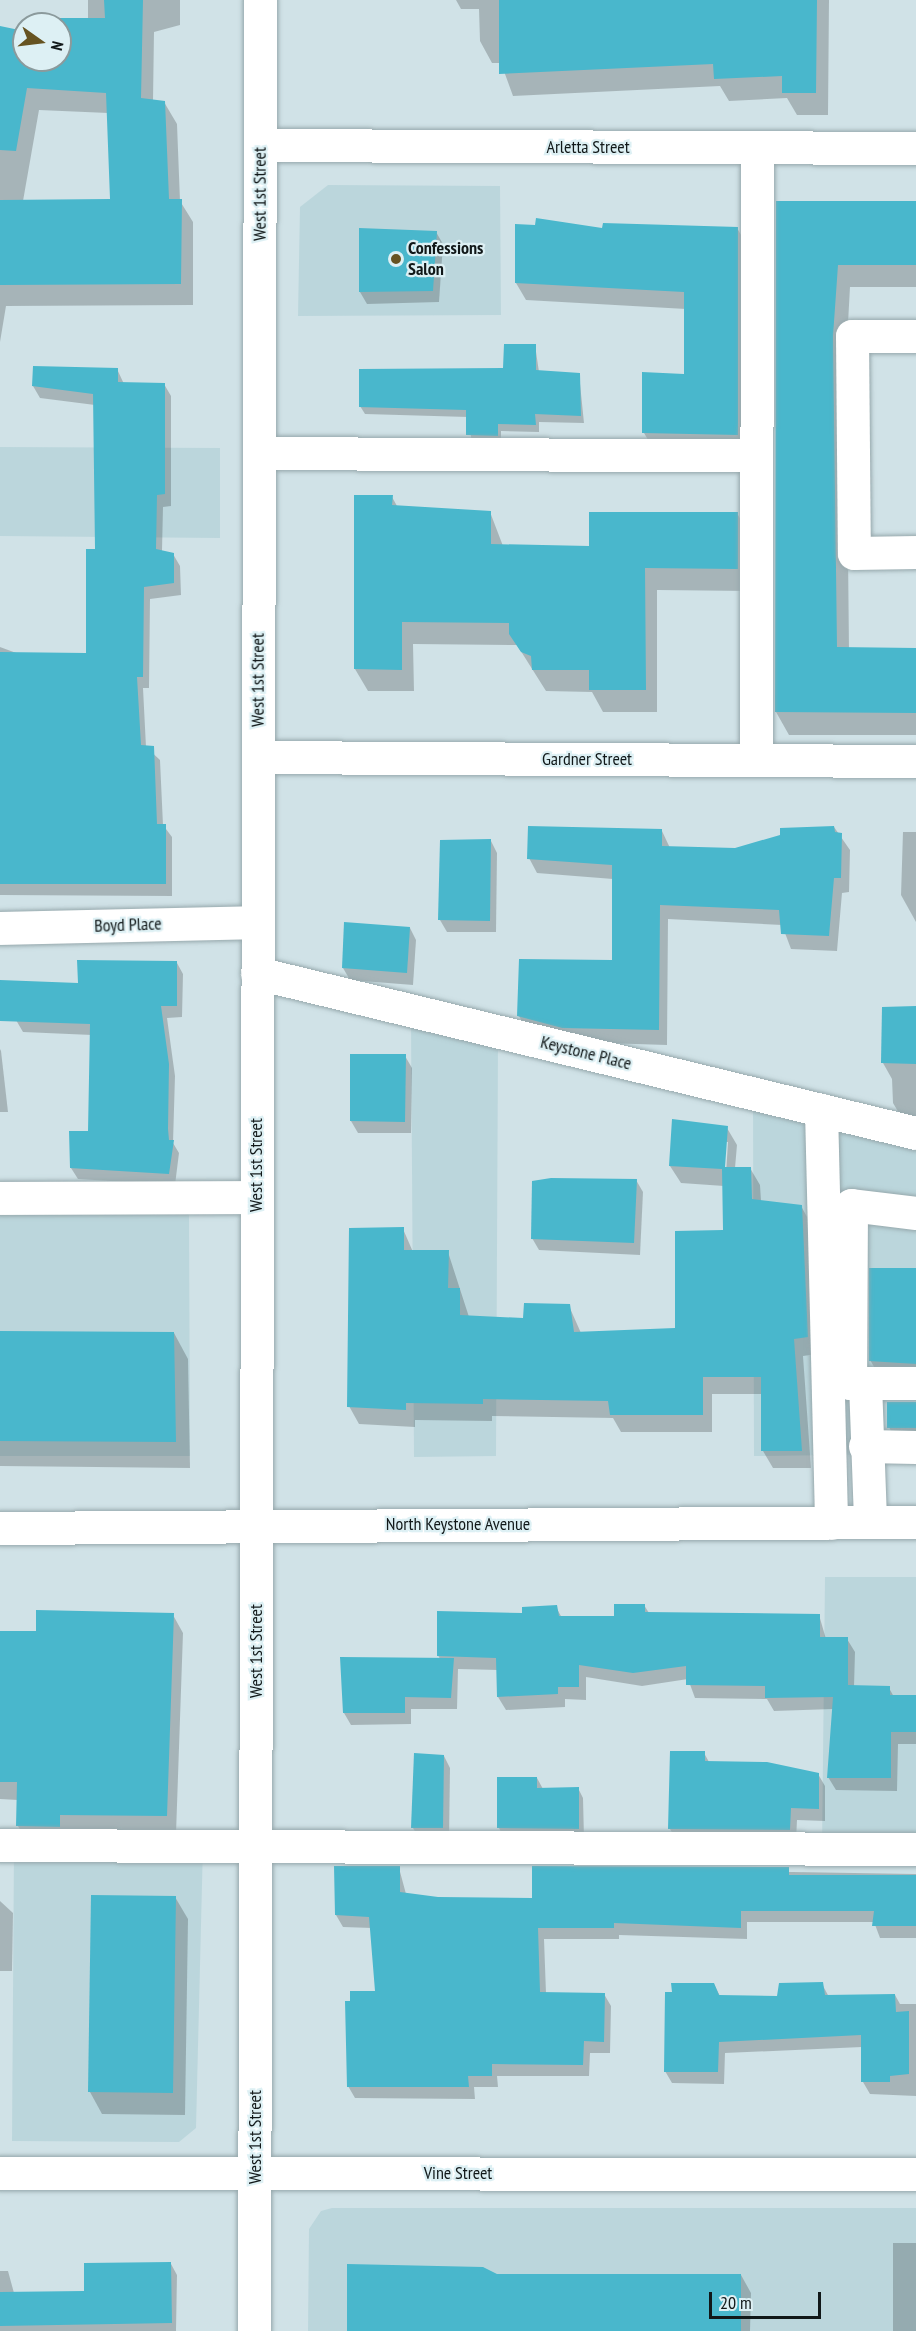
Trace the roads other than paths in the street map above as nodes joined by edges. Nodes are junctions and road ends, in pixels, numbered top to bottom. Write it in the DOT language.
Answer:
graph roads {
  1 [pos="260,0"];
  2 [pos="260,146"];
  3 [pos="757,148"];
  4 [pos="916,148"];
  5 [pos="916,336"];
  6 [pos="260,453"];
  7 [pos="756,456"];
  8 [pos="916,552"];
  9 [pos="258,757"];
  10 [pos="756,760"];
  11 [pos="916,761"];
  12 [pos="257,922"];
  13 [pos="0,928"];
  14 [pos="257,973"];
  15 [pos="821,1110"];
  16 [pos="916,1133"];
  17 [pos="256,1197"];
  18 [pos="0,1198"];
  19 [pos="916,1213"];
  20 [pos="865,1383"];
  21 [pos="916,1383"];
  22 [pos="865,1446"];
  23 [pos="916,1447"];
  24 [pos="870,1522"];
  25 [pos="916,1522"];
  26 [pos="831,1523"];
  27 [pos="256,1525"];
  28 [pos="0,1528"];
  29 [pos="255,1844"];
  30 [pos="0,1845"];
  31 [pos="916,1849"];
  32 [pos="0,2173"];
  33 [pos="255,2173"];
  34 [pos="916,2174"];
  35 [pos="254,2331"];
  1 -- 2 [label="street, West 1st Street"];
  2 -- 3 [label="street, Arletta Street"];
  2 -- 6 [label="street, West 1st Street"];
  3 -- 4 [label="street, Arletta Street"];
  3 -- 7 [label="street"];
  5 -- 8 [label="street"];
  6 -- 7 [label="street"];
  6 -- 9 [label="street, West 1st Street"];
  7 -- 10 [label="street"];
  9 -- 10 [label="street, Gardner Street"];
  9 -- 12 [label="street, West 1st Street"];
  10 -- 11 [label="street, Gardner Street"];
  12 -- 13 [label="street, Boyd Place"];
  12 -- 14 [label="street, West 1st Street"];
  14 -- 15 [label="street, Keystone Place"];
  14 -- 17 [label="street, West 1st Street"];
  15 -- 16 [label="street, Keystone Place"];
  15 -- 26 [label="street"];
  17 -- 18 [label="street"];
  17 -- 27 [label="street, West 1st Street"];
  19 -- 20 [label="street"];
  20 -- 21 [label="street"];
  20 -- 22 [label="street"];
  22 -- 23 [label="street"];
  22 -- 24 [label="street"];
  24 -- 25 [label="street, North Keystone Avenue"];
  24 -- 26 [label="street, North Keystone Avenue"];
  26 -- 27 [label="street, North Keystone Avenue"];
  27 -- 28 [label="street, North Keystone Avenue"];
  27 -- 29 [label="street, West 1st Street"];
  29 -- 30 [label="street"];
  29 -- 31 [label="street"];
  29 -- 33 [label="street, West 1st Street"];
  32 -- 33 [label="street, Vine Street"];
  33 -- 34 [label="street, Vine Street"];
  33 -- 35 [label="street, West 1st Street"];
}
